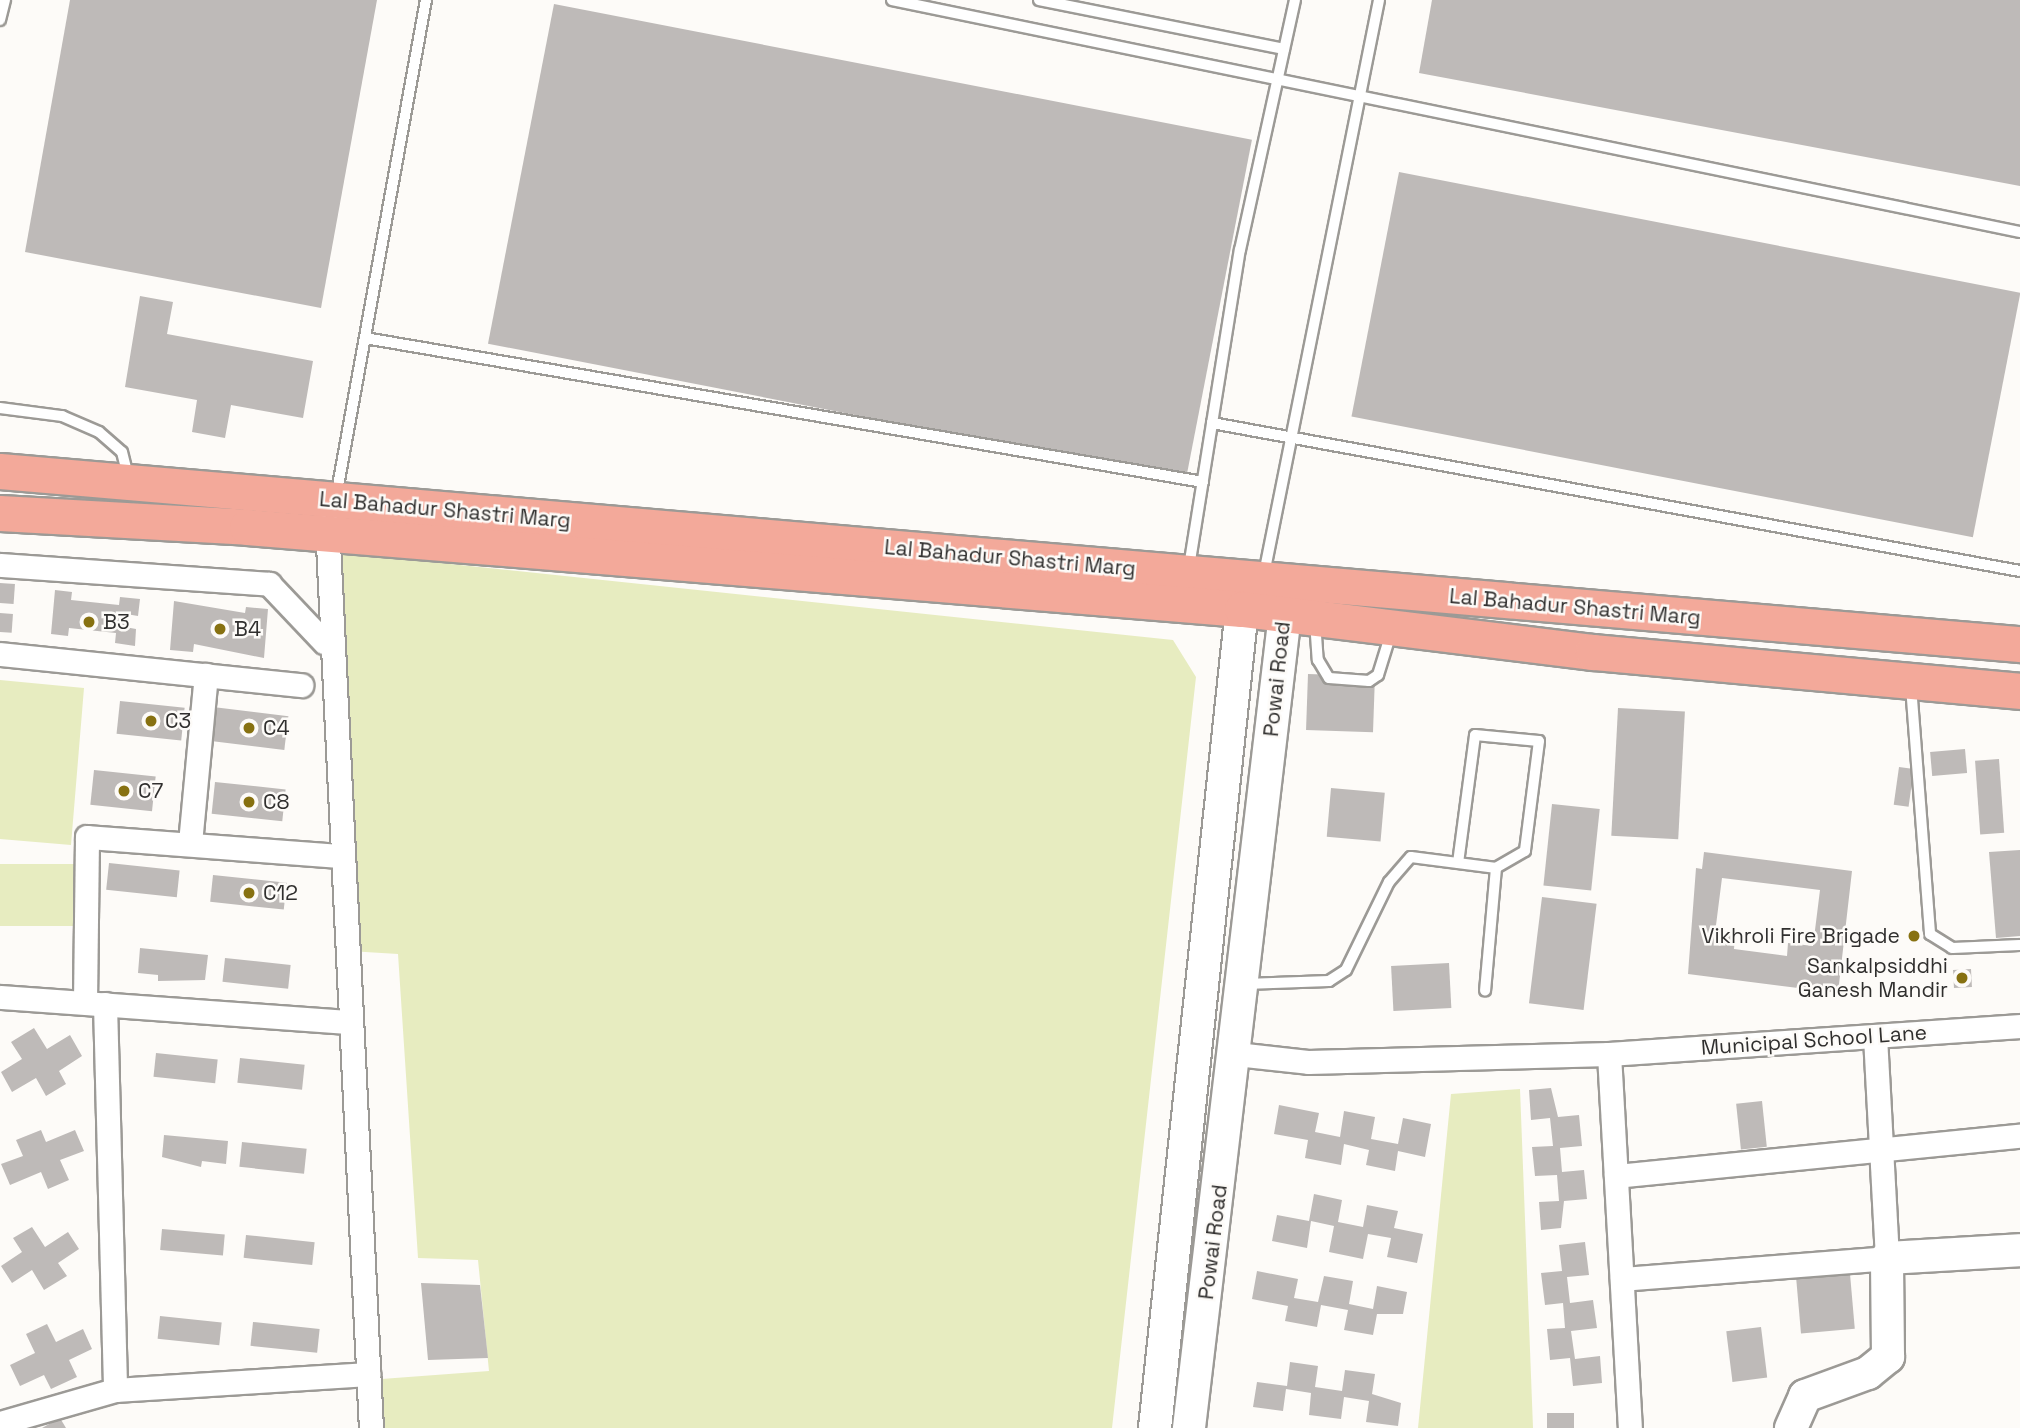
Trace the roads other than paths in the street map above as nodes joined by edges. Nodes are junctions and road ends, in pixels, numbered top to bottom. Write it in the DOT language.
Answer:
graph roads {
  1 [pos="5,0"];
  2 [pos="426,0"];
  3 [pos="892,0"];
  4 [pos="1039,0"];
  5 [pos="1295,0"];
  6 [pos="1379,0"];
  7 [pos="0,20"];
  8 [pos="1284,49"];
  9 [pos="1281,80"];
  10 [pos="1358,96"];
  11 [pos="2020,232"];
  12 [pos="365,338"];
  13 [pos="0,408"];
  14 [pos="1212,423"];
  15 [pos="1291,435"];
  16 [pos="0,471"];
  17 [pos="1203,481"];
  18 [pos="129,483"];
  19 [pos="336,501"];
  20 [pos="0,513"];
  21 [pos="324,533"];
  22 [pos="1191,558"];
  23 [pos="1266,564"];
  24 [pos="0,565"];
  25 [pos="2020,571"];
  26 [pos="1242,609"];
  27 [pos="1596,609"];
  28 [pos="1300,616"];
  29 [pos="1392,627"];
  30 [pos="324,642"];
  31 [pos="2020,644"];
  32 [pos="1593,652"];
  33 [pos="0,654"];
  34 [pos="206,675"];
  35 [pos="1911,681"];
  36 [pos="301,685"];
  37 [pos="2020,691"];
  38 [pos="190,843"];
  39 [pos="341,856"];
  40 [pos="1458,863"];
  41 [pos="1496,868"];
  42 [pos="2020,945"];
  43 [pos="1242,984"];
  44 [pos="1485,991"];
  45 [pos="0,997"];
  46 [pos="95,1003"];
  47 [pos="350,1023"];
  48 [pos="2020,1026"];
  49 [pos="1875,1036"];
  50 [pos="1236,1054"];
  51 [pos="1609,1054"];
  52 [pos="2020,1136"];
  53 [pos="1880,1150"];
  54 [pos="1616,1176"];
  55 [pos="2020,1250"];
  56 [pos="1887,1258"];
  57 [pos="1622,1279"];
  58 [pos="368,1374"];
  59 [pos="115,1390"];
  60 [pos="0,1423"];
  61 [pos="371,1428"];
  62 [pos="1155,1428"];
  63 [pos="1189,1428"];
  64 [pos="1630,1428"];
  65 [pos="1791,1428"];
  1 -- 7 [label="lane"];
  2 -- 12 [label="lane"];
  3 -- 9 [label="lane"];
  4 -- 8 [label="lane"];
  5 -- 8 [label="lane"];
  6 -- 10 [label="lane"];
  8 -- 9 [label="lane"];
  9 -- 10 [label="lane"];
  9 -- 14 [label="lane"];
  10 -- 11 [label="lane"];
  10 -- 15 [label="lane"];
  12 -- 17 [label="lane"];
  12 -- 19 [label="lane"];
  13 -- 18 [label="lane"];
  14 -- 15 [label="lane"];
  14 -- 17 [label="lane"];
  15 -- 23 [label="lane"];
  15 -- 25 [label="lane"];
  16 -- 18 [label="main road, Lal Bahadur Shastri Marg"];
  17 -- 22 [label="lane"];
  18 -- 19 [label="main road, Lal Bahadur Shastri Marg"];
  19 -- 21 [label="street"];
  19 -- 22 [label="main road, Lal Bahadur Shastri Marg"];
  20 -- 21 [label="main road, Lal Bahadur Shastri Marg"];
  21 -- 26 [label="main road, Lal Bahadur Shastri Marg"];
  21 -- 39 [label="street"];
  22 -- 23 [label="main road, Lal Bahadur Shastri Marg"];
  23 -- 26 [label="main road, Powai Road"];
  23 -- 27 [label="main road, Lal Bahadur Shastri Marg"];
  23 -- 28 [label="main road, Powai Road"];
  24 -- 30 [label="street"];
  26 -- 28 [label="main road, Lal Bahadur Shastri Marg"];
  26 -- 62 [label="main road, Powai Road"];
  27 -- 31 [label="main road, Lal Bahadur Shastri Marg"];
  27 -- 32 [label="main road"];
  28 -- 29 [label="main road, Lal Bahadur Shastri Marg"];
  28 -- 29 [label="lane"];
  28 -- 43 [label="main road, Powai Road"];
  29 -- 32 [label="main road, Lal Bahadur Shastri Marg"];
  32 -- 35 [label="main road, Lal Bahadur Shastri Marg"];
  33 -- 34 [label="street"];
  34 -- 36 [label="street"];
  34 -- 38 [label="street"];
  35 -- 37 [label="main road, Lal Bahadur Shastri Marg"];
  35 -- 42 [label="lane"];
  38 -- 39 [label="street"];
  38 -- 46 [label="street"];
  39 -- 47 [label="street"];
  40 -- 41 [label="lane"];
  40 -- 41 [label="lane"];
  40 -- 43 [label="lane"];
  41 -- 44 [label="lane"];
  43 -- 50 [label="main road, Powai Road"];
  45 -- 46 [label="street"];
  46 -- 47 [label="street"];
  46 -- 59 [label="street"];
  47 -- 58 [label="street"];
  48 -- 49 [label="street, Municipal School Lane"];
  49 -- 51 [label="street, Municipal School Lane"];
  49 -- 53 [label="street"];
  50 -- 51 [label="street, Municipal School Lane"];
  50 -- 63 [label="main road, Powai Road"];
  51 -- 54 [label="street"];
  52 -- 53 [label="street"];
  53 -- 54 [label="street"];
  53 -- 56 [label="street"];
  54 -- 57 [label="street"];
  55 -- 56 [label="main road"];
  56 -- 57 [label="street"];
  56 -- 65 [label="main road"];
  57 -- 64 [label="street"];
  58 -- 59 [label="street"];
  58 -- 61 [label="street"];
  59 -- 60 [label="street"];
}
